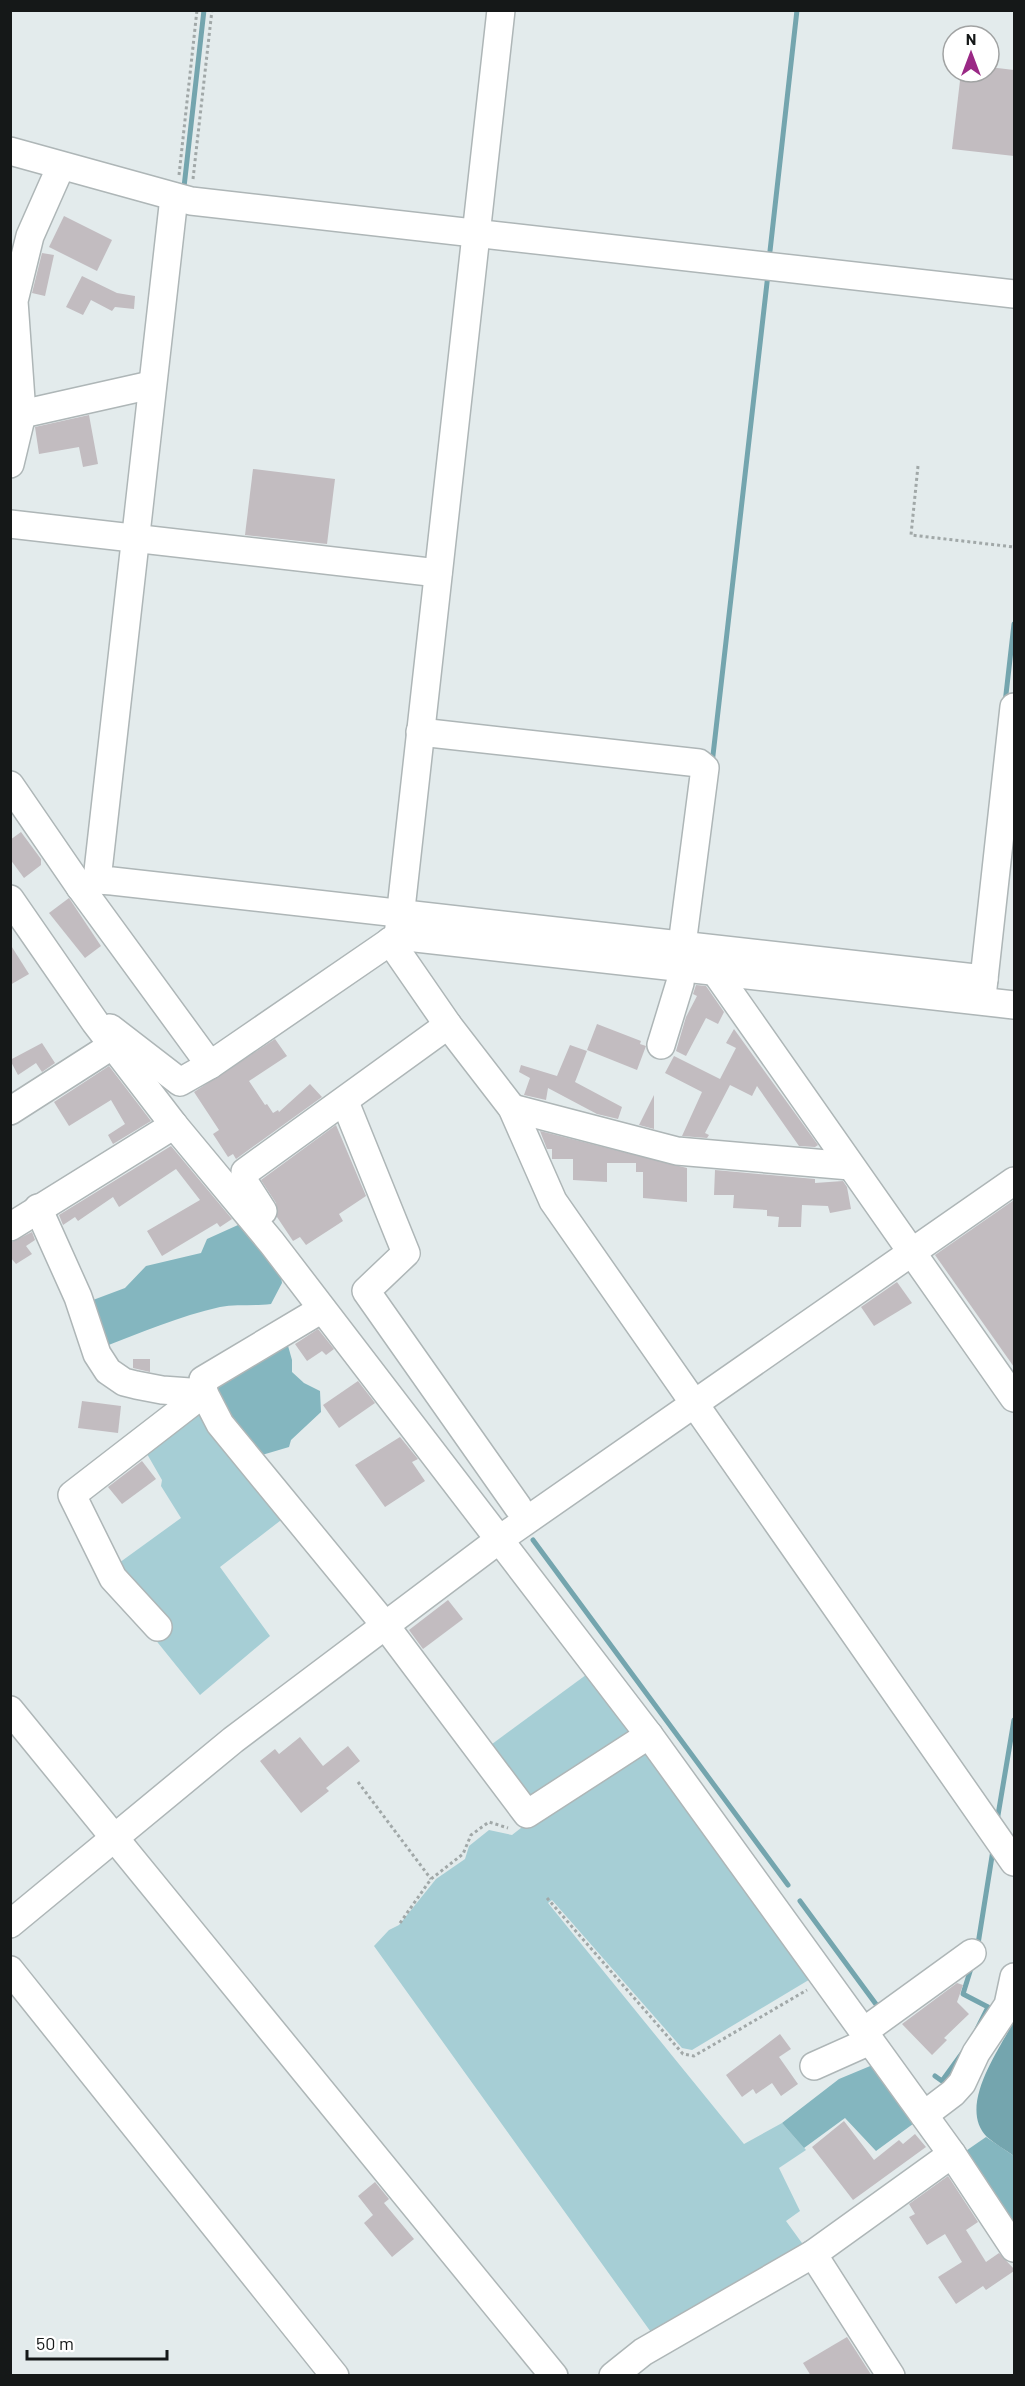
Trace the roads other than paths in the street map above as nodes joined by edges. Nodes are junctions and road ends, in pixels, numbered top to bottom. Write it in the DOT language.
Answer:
graph roads {
  1 [pos="501,10"];
  2 [pos="10,151"];
  3 [pos="61,166"];
  4 [pos="180,198"];
  5 [pos="475,232"];
  6 [pos="1014,294"];
  7 [pos="151,385"];
  8 [pos="22,414"];
  9 [pos="10,464"];
  10 [pos="10,524"];
  11 [pos="143,540"];
  12 [pos="438,573"];
  13 [pos="1014,706"];
  14 [pos="420,732"];
  15 [pos="1012,749"];
  16 [pos="10,785"];
  17 [pos="96,883"];
  18 [pos="10,899"];
  19 [pos="396,930"];
  20 [pos="682,956"];
  21 [pos="714,970"];
  22 [pos="983,990"];
  23 [pos="1014,1005"];
  24 [pos="95,1022"];
  25 [pos="448,1025"];
  26 [pos="661,1045"];
  27 [pos="113,1046"];
  28 [pos="210,1065"];
  29 [pos="345,1102"];
  30 [pos="512,1108"];
  31 [pos="10,1111"];
  32 [pos="174,1125"];
  33 [pos="850,1166"];
  34 [pos="1014,1181"];
  35 [pos="38,1208"];
  36 [pos="10,1227"];
  37 [pos="272,1243"];
  38 [pos="913,1253"];
  39 [pos="322,1309"];
  40 [pos="204,1393"];
  41 [pos="1014,1398"];
  42 [pos="695,1403"];
  43 [pos="518,1507"];
  44 [pos="500,1539"];
  45 [pos="386,1625"];
  46 [pos="158,1627"];
  47 [pos="10,1710"];
  48 [pos="649,1735"];
  49 [pos="115,1838"];
  50 [pos="1014,1862"];
  51 [pos="10,1924"];
  52 [pos="972,1953"];
  53 [pos="10,1970"];
  54 [pos="1014,1977"];
  55 [pos="867,2037"];
  56 [pos="814,2066"];
  57 [pos="924,2115"];
  58 [pos="952,2154"];
  59 [pos="1014,2248"];
  60 [pos="813,2254"];
  61 [pos="335,2376"];
  62 [pos="554,2376"];
  63 [pos="613,2376"];
  64 [pos="891,2376"];
  1 -- 5 [label="street"];
  2 -- 3 [label="street"];
  3 -- 4 [label="street"];
  3 -- 8 [label="street"];
  4 -- 5 [label="street"];
  4 -- 7 [label="street"];
  4 -- 11 [label="street"];
  5 -- 6 [label="street"];
  5 -- 12 [label="street"];
  7 -- 8 [label="street"];
  7 -- 11 [label="street"];
  8 -- 9 [label="street"];
  10 -- 11 [label="street"];
  11 -- 12 [label="street"];
  11 -- 17 [label="street"];
  12 -- 14 [label="street"];
  13 -- 15 [label="street"];
  14 -- 19 [label="street"];
  14 -- 20 [label="street"];
  15 -- 22 [label="street"];
  16 -- 17 [label="street"];
  17 -- 19 [label="street"];
  17 -- 28 [label="street"];
  18 -- 24 [label="street"];
  19 -- 20 [label="street"];
  19 -- 25 [label="street"];
  19 -- 28 [label="street"];
  20 -- 21 [label="street"];
  20 -- 22 [label="street"];
  20 -- 26 [label="street"];
  21 -- 22 [label="street"];
  21 -- 33 [label="street"];
  22 -- 23 [label="street"];
  24 -- 27 [label="street"];
  24 -- 28 [label="street"];
  25 -- 29 [label="street"];
  25 -- 30 [label="street"];
  27 -- 31 [label="street"];
  27 -- 32 [label="street"];
  29 -- 37 [label="street"];
  29 -- 43 [label="street"];
  30 -- 33 [label="street"];
  30 -- 42 [label="street"];
  32 -- 35 [label="street"];
  32 -- 37 [label="street"];
  33 -- 38 [label="street"];
  34 -- 38 [label="street"];
  35 -- 36 [label="street"];
  35 -- 40 [label="street"];
  37 -- 39 [label="street"];
  38 -- 41 [label="street"];
  38 -- 42 [label="street"];
  39 -- 40 [label="street"];
  39 -- 44 [label="street"];
  40 -- 45 [label="street"];
  40 -- 46 [label="street"];
  42 -- 44 [label="street"];
  42 -- 50 [label="street"];
  44 -- 45 [label="street"];
  44 -- 48 [label="street"];
  45 -- 48 [label="street"];
  45 -- 49 [label="street"];
  47 -- 49 [label="street"];
  48 -- 55 [label="street"];
  49 -- 51 [label="street"];
  49 -- 62 [label="street"];
  52 -- 55 [label="street"];
  53 -- 61 [label="street"];
  54 -- 57 [label="street"];
  55 -- 56 [label="street"];
  55 -- 57 [label="street"];
  57 -- 58 [label="street"];
  58 -- 59 [label="street"];
  58 -- 60 [label="street"];
  60 -- 63 [label="street"];
  60 -- 64 [label="street"];
}
